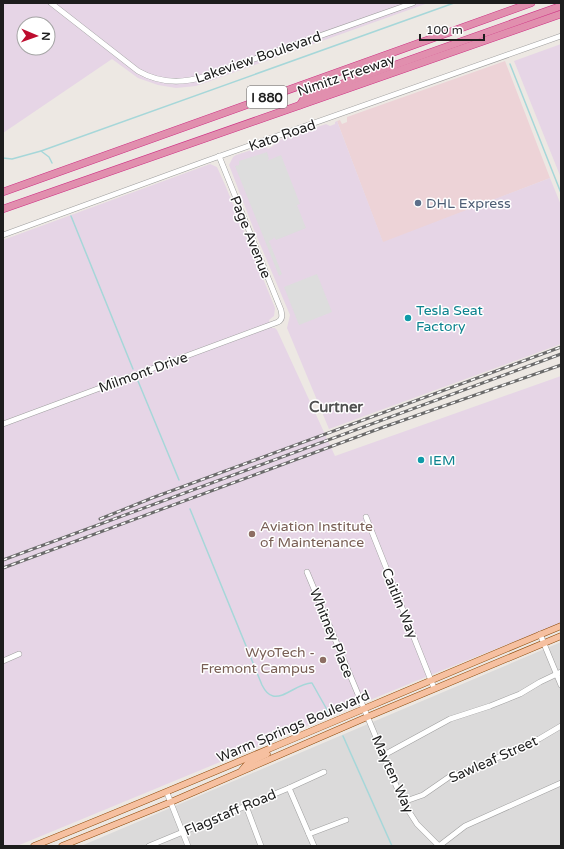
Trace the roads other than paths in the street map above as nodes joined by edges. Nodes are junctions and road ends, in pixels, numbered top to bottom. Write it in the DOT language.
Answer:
graph roads {
  1 [pos="51,3"];
  2 [pos="413,3"];
  3 [pos="530,3"];
  4 [pos="561,6"];
  5 [pos="561,14"];
  6 [pos="561,36"];
  7 [pos="300,105"];
  8 [pos="219,156"];
  9 [pos="3,192"];
  10 [pos="3,209"];
  11 [pos="3,235"];
  12 [pos="282,318"];
  13 [pos="3,424"];
  14 [pos="366,517"];
  15 [pos="307,572"];
  16 [pos="561,626"];
  17 [pos="540,634"];
  18 [pos="561,636"];
  19 [pos="544,643"];
  20 [pos="19,654"];
  21 [pos="3,661"];
  22 [pos="559,673"];
  23 [pos="431,680"];
  24 [pos="561,685"];
  25 [pos="434,688"];
  26 [pos="363,708"];
  27 [pos="367,717"];
  28 [pos="561,726"];
  29 [pos="273,747"];
  30 [pos="384,755"];
  31 [pos="240,772"];
  32 [pos="324,772"];
  33 [pos="561,783"];
  34 [pos="289,788"];
  35 [pos="167,793"];
  36 [pos="171,802"];
  37 [pos="403,802"];
  38 [pos="246,806"];
  39 [pos="346,820"];
  40 [pos="182,832"];
  41 [pos="309,834"];
  42 [pos="34,846"];
  43 [pos="62,846"];
  44 [pos="149,846"];
  45 [pos="188,846"];
  46 [pos="261,846"];
  47 [pos="314,846"];
  48 [pos="439,846"];
  1 -- 2 [label="street, Lakeview Boulevard"];
  3 -- 9 [label="highway, Nimitz Freeway / I 880"];
  4 -- 7 [label="highway, I 880"];
  5 -- 7 [label="highway, Nimitz Freeway / I 880"];
  6 -- 8 [label="street, Kato Road"];
  7 -- 10 [label="highway, Nimitz Freeway / I 880"];
  8 -- 11 [label="street, Kato Road"];
  8 -- 12 [label="street, Page Avenue"];
  12 -- 13 [label="street, Milmont Drive"];
  14 -- 23 [label="street, Caitlin Way"];
  15 -- 26 [label="street, Whitney Place"];
  16 -- 17 [label="main road, Warm Springs Boulevard"];
  17 -- 19 [label="street"];
  17 -- 23 [label="main road, Warm Springs Boulevard"];
  18 -- 19 [label="main road, Warm Springs Boulevard"];
  19 -- 22 [label="street"];
  19 -- 25 [label="main road, Warm Springs Boulevard"];
  20 -- 21 [label="street"];
  22 -- 24 [label="street"];
  22 -- 30 [label="street"];
  23 -- 25 [label="street, Caitlin Way"];
  23 -- 26 [label="main road, Warm Springs Boulevard"];
  25 -- 27 [label="main road, Warm Springs Boulevard"];
  26 -- 27 [label="street, Whitney Place"];
  26 -- 29 [label="main road, Warm Springs Boulevard"];
  27 -- 30 [label="street, Mayten Way"];
  27 -- 31 [label="main road, Warm Springs Boulevard"];
  28 -- 37 [label="street, Sawleaf Street"];
  29 -- 31 [label="main road"];
  29 -- 35 [label="main road, Warm Springs Boulevard"];
  30 -- 37 [label="street, Mayten Way"];
  31 -- 36 [label="main road, Warm Springs Boulevard"];
  32 -- 34 [label="street, Flagstaff Road"];
  33 -- 48 [label="street"];
  34 -- 38 [label="street, Flagstaff Road"];
  34 -- 41 [label="street"];
  35 -- 36 [label="street"];
  35 -- 42 [label="main road, Warm Springs Boulevard"];
  36 -- 40 [label="street"];
  36 -- 43 [label="main road, Warm Springs Boulevard"];
  37 -- 48 [label="street, Mayten Way"];
  38 -- 40 [label="street, Flagstaff Road"];
  38 -- 46 [label="street"];
  39 -- 41 [label="street"];
  40 -- 44 [label="street, Flagstaff Road"];
  40 -- 45 [label="street"];
  41 -- 47 [label="street"];
}
